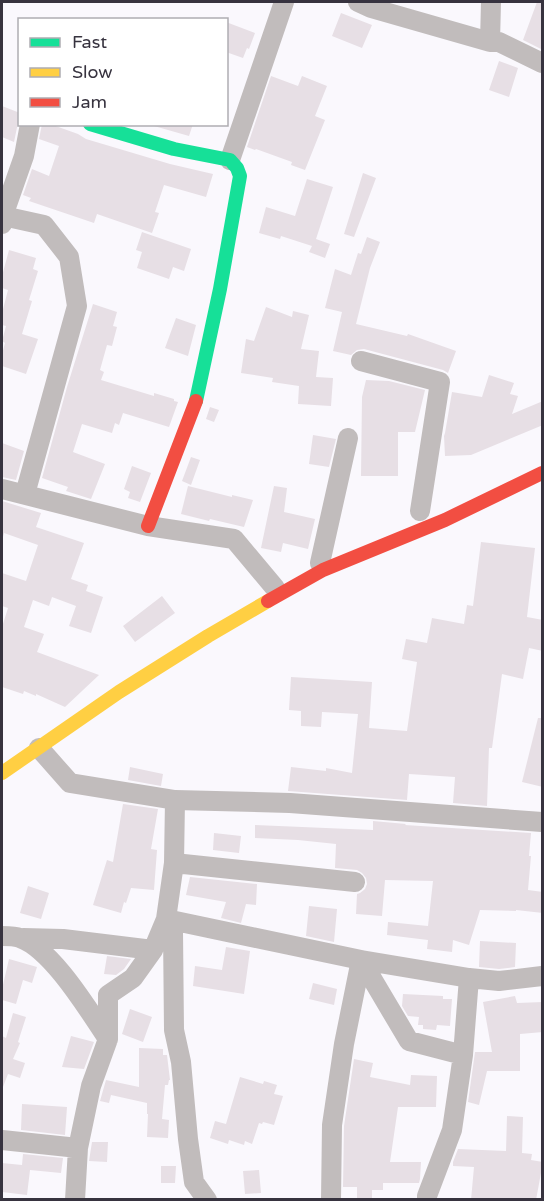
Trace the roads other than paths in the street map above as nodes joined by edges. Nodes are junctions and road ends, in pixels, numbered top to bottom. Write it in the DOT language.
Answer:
graph roads {
  1 [pos="284,2"];
  2 [pos="358,2"];
  3 [pos="491,2"];
  4 [pos="490,42"];
  5 [pos="543,63"];
  6 [pos="30,126"];
  7 [pos="96,126"];
  8 [pos="230,160"];
  9 [pos="2,220"];
  10 [pos="361,361"];
  11 [pos="348,438"];
  12 [pos="543,473"];
  13 [pos="2,489"];
  14 [pos="25,494"];
  15 [pos="420,511"];
  16 [pos="148,526"];
  17 [pos="380,532"];
  18 [pos="320,563"];
  19 [pos="275,588"];
  20 [pos="39,747"];
  21 [pos="2,758"];
  22 [pos="2,773"];
  23 [pos="175,800"];
  24 [pos="543,822"];
  25 [pos="174,863"];
  26 [pos="355,882"];
  27 [pos="166,919"];
  28 [pos="11,937"];
  29 [pos="153,950"];
  30 [pos="361,960"];
  31 [pos="543,976"];
  32 [pos="469,978"];
  33 [pos="108,1039"];
  34 [pos="463,1055"];
  35 [pos="2,1140"];
  36 [pos="78,1148"];
  37 [pos="75,1200"];
  38 [pos="207,1200"];
  39 [pos="331,1200"];
  40 [pos="427,1200"];
  1 -- 8 [label="street"];
  2 -- 4 [label="street"];
  3 -- 4 [label="street"];
  4 -- 5 [label="street"];
  6 -- 9 [label="street"];
  7 -- 8 [label="main road"];
  8 -- 16 [label="main road"];
  9 -- 14 [label="street"];
  10 -- 15 [label="street"];
  11 -- 18 [label="street"];
  12 -- 20 [label="main road"];
  13 -- 14 [label="street"];
  14 -- 16 [label="street"];
  16 -- 19 [label="street"];
  17 -- 18 [label="main road"];
  18 -- 19 [label="main road"];
  19 -- 21 [label="main road"];
  20 -- 22 [label="main road"];
  20 -- 23 [label="street"];
  23 -- 24 [label="street"];
  23 -- 25 [label="street"];
  25 -- 26 [label="street"];
  25 -- 27 [label="street"];
  27 -- 29 [label="street"];
  27 -- 30 [label="street"];
  27 -- 38 [label="street"];
  28 -- 29 [label="street"];
  28 -- 33 [label="street"];
  29 -- 33 [label="street"];
  30 -- 32 [label="street"];
  30 -- 34 [label="street"];
  30 -- 39 [label="street"];
  31 -- 32 [label="street"];
  32 -- 34 [label="street"];
  33 -- 36 [label="street"];
  34 -- 40 [label="street"];
  35 -- 36 [label="street"];
  36 -- 37 [label="street"];
}
